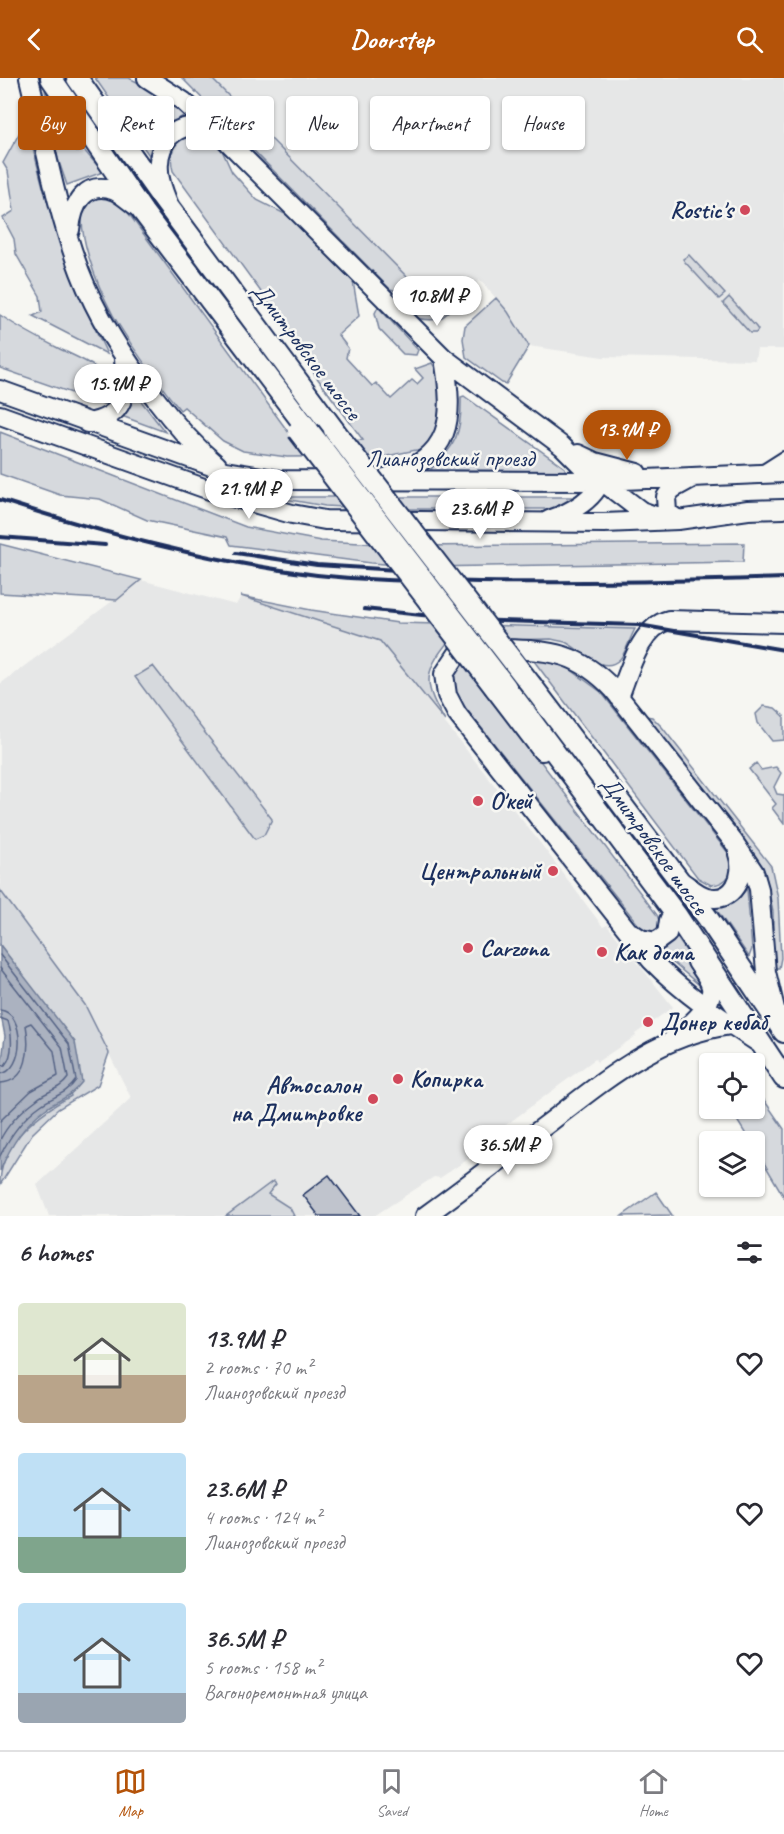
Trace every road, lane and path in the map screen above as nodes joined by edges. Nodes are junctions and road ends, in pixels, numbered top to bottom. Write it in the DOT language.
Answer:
graph roads {
  1 [pos="28,78"];
  2 [pos="51,78"];
  3 [pos="77,78"];
  4 [pos="147,78"];
  5 [pos="186,104"];
  6 [pos="186,127"];
  7 [pos="235,150"];
  8 [pos="169,208"];
  9 [pos="143,212"];
  10 [pos="70,241"];
  11 [pos="444,358"];
  12 [pos="124,359"];
  13 [pos="0,390"];
  14 [pos="0,415"];
  15 [pos="87,423"];
  16 [pos="562,446"];
  17 [pos="784,458"];
  18 [pos="595,462"];
  19 [pos="225,471"];
  20 [pos="784,473"];
  21 [pos="759,474"];
  22 [pos="699,476"];
  23 [pos="656,477"];
  24 [pos="601,481"];
  25 [pos="372,482"];
  26 [pos="215,492"];
  27 [pos="784,509"];
  28 [pos="292,514"];
  29 [pos="675,521"];
  30 [pos="545,522"];
  31 [pos="784,623"];
  32 [pos="500,688"];
  33 [pos="619,697"];
  34 [pos="733,841"];
  35 [pos="679,880"];
  36 [pos="669,920"];
  37 [pos="628,930"];
  38 [pos="704,1008"];
  39 [pos="730,1025"];
  40 [pos="782,1029"];
  41 [pos="672,1040"];
  42 [pos="762,1045"];
  43 [pos="784,1078"];
  44 [pos="425,1216"];
  1 -- 10 [label="main road"];
  2 -- 9 [label="main road, Дмитровское шоссе"];
  3 -- 8 [label="main road, Дмитровское шоссе"];
  4 -- 5 [label="main road"];
  6 -- 8 [label="main road"];
  7 -- 11 [label="main road"];
  8 -- 35 [label="main road, Дмитровское шоссе, bridge"];
  9 -- 10 [label="main road"];
  9 -- 32 [label="main road, Дмитровское шоссе, bridge"];
  10 -- 12 [label="main road"];
  11 -- 16 [label="main road"];
  11 -- 25 [label="main road"];
  12 -- 15 [label="main road"];
  12 -- 19 [label="main road"];
  13 -- 15 [label="main road"];
  14 -- 26 [label="main road"];
  15 -- 19 [label="main road"];
  16 -- 18 [label="main road"];
  16 -- 24 [label="main road"];
  17 -- 21 [label="street"];
  18 -- 23 [label="main road"];
  18 -- 24 [label="main road"];
  19 -- 25 [label="main road, Лианозовский проезд"];
  19 -- 26 [label="main road"];
  19 -- 28 [label="main road"];
  20 -- 21 [label="main road, Лианозовский проезд"];
  21 -- 22 [label="main road, Лианозовский проезд"];
  22 -- 23 [label="main road, Лианозовский проезд"];
  22 -- 29 [label="main road"];
  23 -- 24 [label="main road, Лианозовский проезд"];
  24 -- 25 [label="main road, Лианозовский проезд"];
  24 -- 29 [label="main road"];
  24 -- 30 [label="main road"];
  26 -- 28 [label="main road"];
  27 -- 29 [label="main road"];
  28 -- 30 [label="main road"];
  29 -- 30 [label="main road"];
  31 -- 33 [label="main road"];
  32 -- 36 [label="main road"];
  32 -- 42 [label="main road, Дмитровское шоссе"];
  33 -- 34 [label="main road, Дмитровское шоссе"];
  33 -- 37 [label="main road, Дмитровское шоссе"];
  34 -- 35 [label="main road, Дмитровское шоссе"];
  34 -- 40 [label="main road, Дмитровское шоссе"];
  35 -- 40 [label="main road, Дмитровское шоссе"];
  36 -- 37 [label="main road"];
  36 -- 38 [label="main road"];
  37 -- 38 [label="main road"];
  38 -- 39 [label="main road"];
  38 -- 41 [label="main road"];
  39 -- 41 [label="main road"];
  39 -- 42 [label="main road"];
  41 -- 44 [label="main road"];
  42 -- 43 [label="main road, Дмитровское шоссе"];
}
